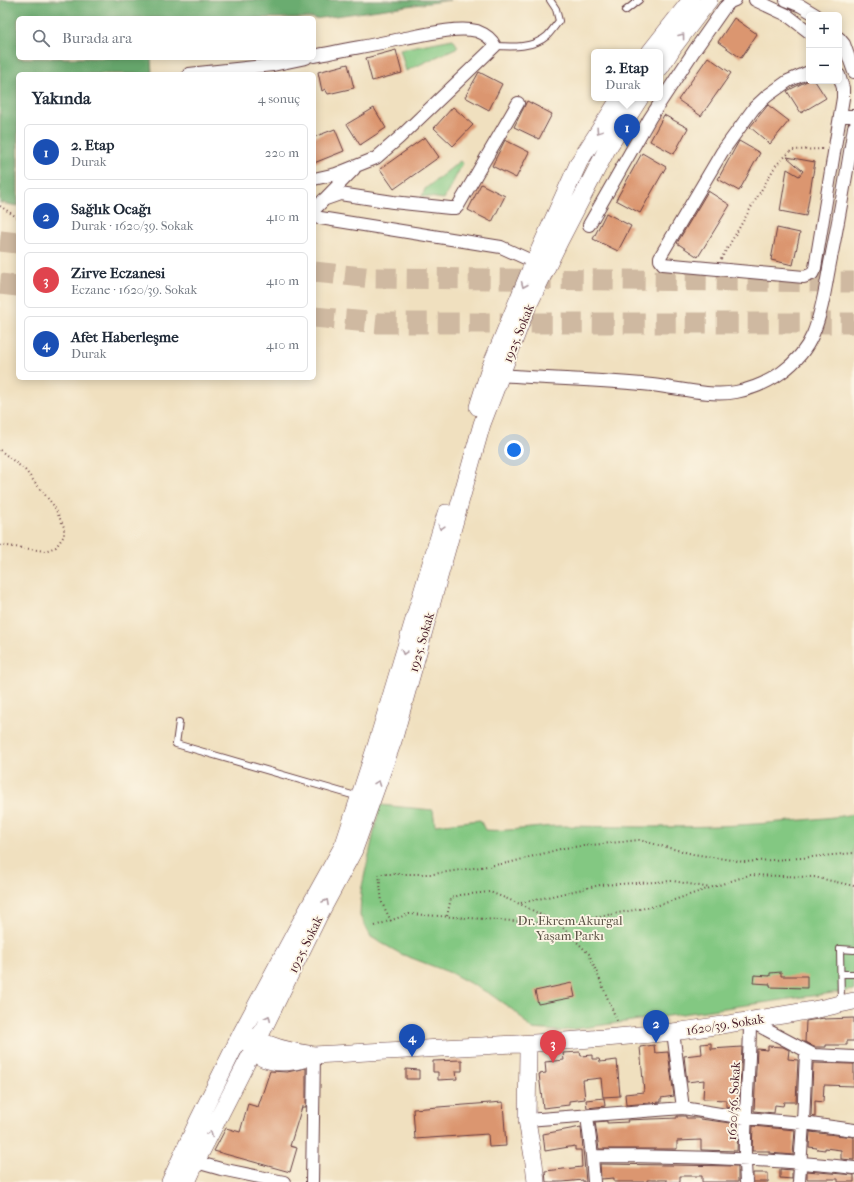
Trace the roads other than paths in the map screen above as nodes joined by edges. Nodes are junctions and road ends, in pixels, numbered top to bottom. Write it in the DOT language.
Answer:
graph roads {
  1 [pos="550,0"];
  2 [pos="639,0"];
  3 [pos="735,0"];
  4 [pos="755,0"];
  5 [pos="786,0"];
  6 [pos="704,1"];
  7 [pos="625,11"];
  8 [pos="811,12"];
  9 [pos="806,30"];
  10 [pos="842,42"];
  11 [pos="495,46"];
  12 [pos="653,49"];
  13 [pos="316,56"];
  14 [pos="297,60"];
  15 [pos="663,63"];
  16 [pos="208,72"];
  17 [pos="854,72"];
  18 [pos="806,73"];
  19 [pos="842,84"];
  20 [pos="663,98"];
  21 [pos="618,101"];
  22 [pos="638,101"];
  23 [pos="661,101"];
  24 [pos="518,103"];
  25 [pos="841,116"];
  26 [pos="854,116"];
  27 [pos="854,127"];
  28 [pos="356,167"];
  29 [pos="316,179"];
  30 [pos="323,200"];
  31 [pos="316,208"];
  32 [pos="316,217"];
  33 [pos="589,225"];
  34 [pos="534,262"];
  35 [pos="501,375"];
  36 [pos="179,722"];
  37 [pos="359,797"];
  38 [pos="854,950"];
  39 [pos="841,974"];
  40 [pos="854,974"];
  41 [pos="848,1002"];
  42 [pos="750,1021"];
  43 [pos="242,1032"];
  44 [pos="673,1032"];
  45 [pos="523,1044"];
  46 [pos="255,1045"];
  47 [pos="806,1052"];
  48 [pos="314,1055"];
  49 [pos="854,1057"];
  50 [pos="682,1108"];
  51 [pos="587,1116"];
  52 [pos="745,1118"];
  53 [pos="527,1120"];
  54 [pos="803,1123"];
  55 [pos="854,1130"];
  56 [pos="592,1156"];
  57 [pos="744,1158"];
  58 [pos="196,1162"];
  59 [pos="801,1163"];
  60 [pos="854,1168"];
  61 [pos="170,1182"];
  62 [pos="187,1182"];
  63 [pos="284,1182"];
  64 [pos="312,1182"];
  65 [pos="536,1182"];
  66 [pos="594,1182"];
  67 [pos="746,1182"];
  68 [pos="799,1182"];
  1 -- 11 [label="lane"];
  2 -- 7 [label="lane"];
  3 -- 20 [label="street"];
  4 -- 9 [label="street"];
  5 -- 8 [label="street"];
  6 -- 12 [label="main road"];
  15 -- 6 [label="main road, one-way"];
  10 -- 17 [label="street"];
  11 -- 13 [label="street"];
  11 -- 28 [label="street"];
  14 -- 16 [label="street"];
  18 -- 25 [label="street"];
  19 -- 25 [label="street"];
  21 -- 34 [label="main road, 1925. Sokak, one-way"];
  22 -- 35 [label="main road, 1925. Sokak"];
  23 -- 33 [label="street"];
  24 -- 30 [label="street"];
  25 -- 26 [label="street"];
  27 -- 35 [label="street"];
  28 -- 29 [label="street"];
  28 -- 30 [label="street"];
  30 -- 31 [label="street"];
  32 -- 34 [label="street"];
  34 -- 37 [label="main road, 1925. Sokak, one-way"];
  46 -- 35 [label="main road, 1925. Sokak, one-way"];
  36 -- 37 [label="lane"];
  37 -- 43 [label="main road, 1925. Sokak"];
  38 -- 39 [label="lane"];
  39 -- 40 [label="lane"];
  39 -- 41 [label="lane"];
  41 -- 42 [label="main road, 1620/39. Sokak"];
  42 -- 44 [label="main road, 1620/39. Sokak"];
  42 -- 47 [label="street"];
  42 -- 52 [label="street, 1620/36. Sokak"];
  43 -- 46 [label="main road, 1620/39. Sokak"];
  43 -- 61 [label="main road, 1925. Sokak"];
  44 -- 45 [label="main road, 1620/39. Sokak"];
  44 -- 50 [label="street"];
  45 -- 48 [label="main road, 1620/39. Sokak"];
  45 -- 53 [label="main road"];
  46 -- 48 [label="main road, 1620/39. Sokak"];
  58 -- 46 [label="main road, 1925. Sokak, one-way"];
  47 -- 49 [label="street"];
  47 -- 54 [label="street"];
  48 -- 64 [label="street"];
  50 -- 51 [label="street"];
  50 -- 52 [label="street"];
  51 -- 53 [label="street"];
  51 -- 56 [label="street"];
  52 -- 54 [label="street"];
  52 -- 57 [label="street, 1620/36. Sokak"];
  53 -- 65 [label="main road"];
  54 -- 55 [label="street"];
  54 -- 59 [label="street"];
  56 -- 57 [label="street"];
  56 -- 66 [label="street"];
  57 -- 59 [label="street"];
  57 -- 67 [label="street, 1620/36. Sokak"];
  58 -- 62 [label="main road, 1925. Sokak"];
  58 -- 63 [label="street"];
  59 -- 60 [label="street"];
  59 -- 68 [label="street"];
}
